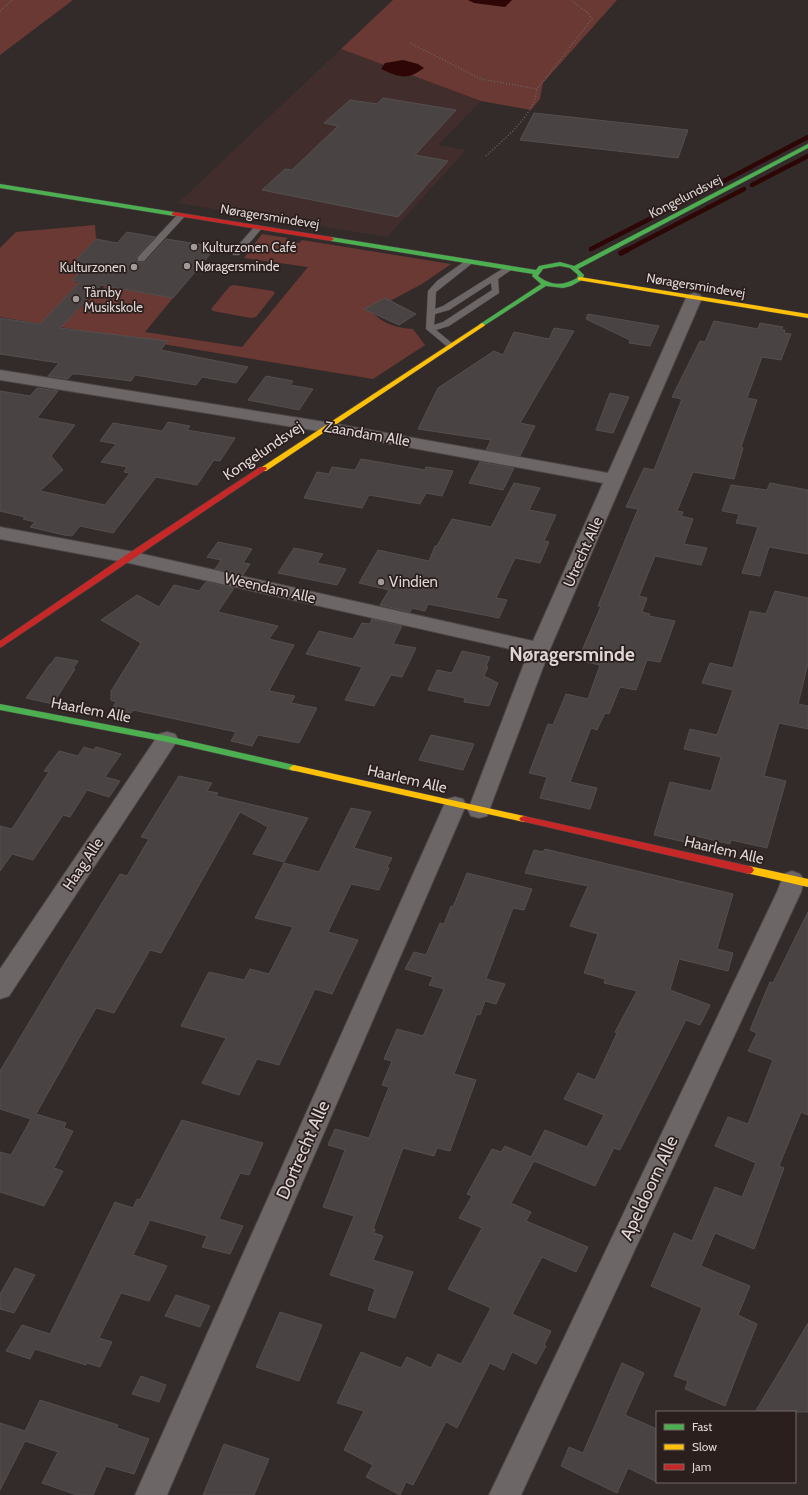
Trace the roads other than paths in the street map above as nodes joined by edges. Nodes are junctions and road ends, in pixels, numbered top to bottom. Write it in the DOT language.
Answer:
graph roads {
  1 [pos="808,146"];
  2 [pos="0,186"];
  3 [pos="182,215"];
  4 [pos="258,227"];
  5 [pos="236,253"];
  6 [pos="142,259"];
  7 [pos="471,261"];
  8 [pos="510,268"];
  9 [pos="575,268"];
  10 [pos="536,272"];
  11 [pos="494,278"];
  12 [pos="580,279"];
  13 [pos="545,284"];
  14 [pos="694,298"];
  15 [pos="430,313"];
  16 [pos="808,316"];
  17 [pos="430,329"];
  18 [pos="450,346"];
  19 [pos="0,375"];
  20 [pos="325,426"];
  21 [pos="615,480"];
  22 [pos="0,533"];
  23 [pos="129,557"];
  24 [pos="0,645"];
  25 [pos="540,648"];
  26 [pos="0,707"];
  27 [pos="166,739"];
  28 [pos="467,807"];
  29 [pos="800,881"];
  30 [pos="8,961"];
  31 [pos="0,989"];
  32 [pos="151,1495"];
  33 [pos="505,1495"];
  1 -- 9 [label="street, Kongelundsvej"];
  2 -- 3 [label="street, Nøragersmindevej"];
  3 -- 4 [label="street, Nøragersmindevej"];
  3 -- 6 [label="lane"];
  4 -- 5 [label="lane"];
  4 -- 7 [label="street, Nøragersmindevej"];
  7 -- 8 [label="street, Nøragersmindevej"];
  7 -- 15 [label="lane"];
  8 -- 10 [label="street, Nøragersmindevej"];
  8 -- 11 [label="lane"];
  9 -- 10 [label="street"];
  9 -- 12 [label="street"];
  10 -- 13 [label="street"];
  11 -- 15 [label="lane"];
  11 -- 17 [label="lane"];
  12 -- 13 [label="street"];
  12 -- 14 [label="street, Nøragersmindevej"];
  13 -- 18 [label="street, Kongelundsvej"];
  14 -- 16 [label="street, Nøragersmindevej"];
  14 -- 21 [label="street, Utrecht Alle"];
  15 -- 17 [label="lane"];
  17 -- 18 [label="lane"];
  18 -- 20 [label="street, Kongelundsvej"];
  19 -- 20 [label="street, Zaandam Alle"];
  20 -- 21 [label="street, Zaandam Alle"];
  20 -- 23 [label="street, Kongelundsvej"];
  21 -- 25 [label="street, Utrecht Alle"];
  22 -- 23 [label="street, Weendam Alle"];
  23 -- 24 [label="street, Kongelundsvej"];
  23 -- 25 [label="street, Weendam Alle"];
  25 -- 28 [label="street, Utrecht Alle"];
  26 -- 27 [label="street, Haarlem Alle"];
  27 -- 28 [label="street, Haarlem Alle"];
  27 -- 30 [label="street, Haag Alle"];
  28 -- 29 [label="street, Haarlem Alle"];
  28 -- 32 [label="street, Dortrecht Alle"];
  29 -- 33 [label="street, Apeldoorn Alle"];
  30 -- 31 [label="street, Haag Alle"];
}
